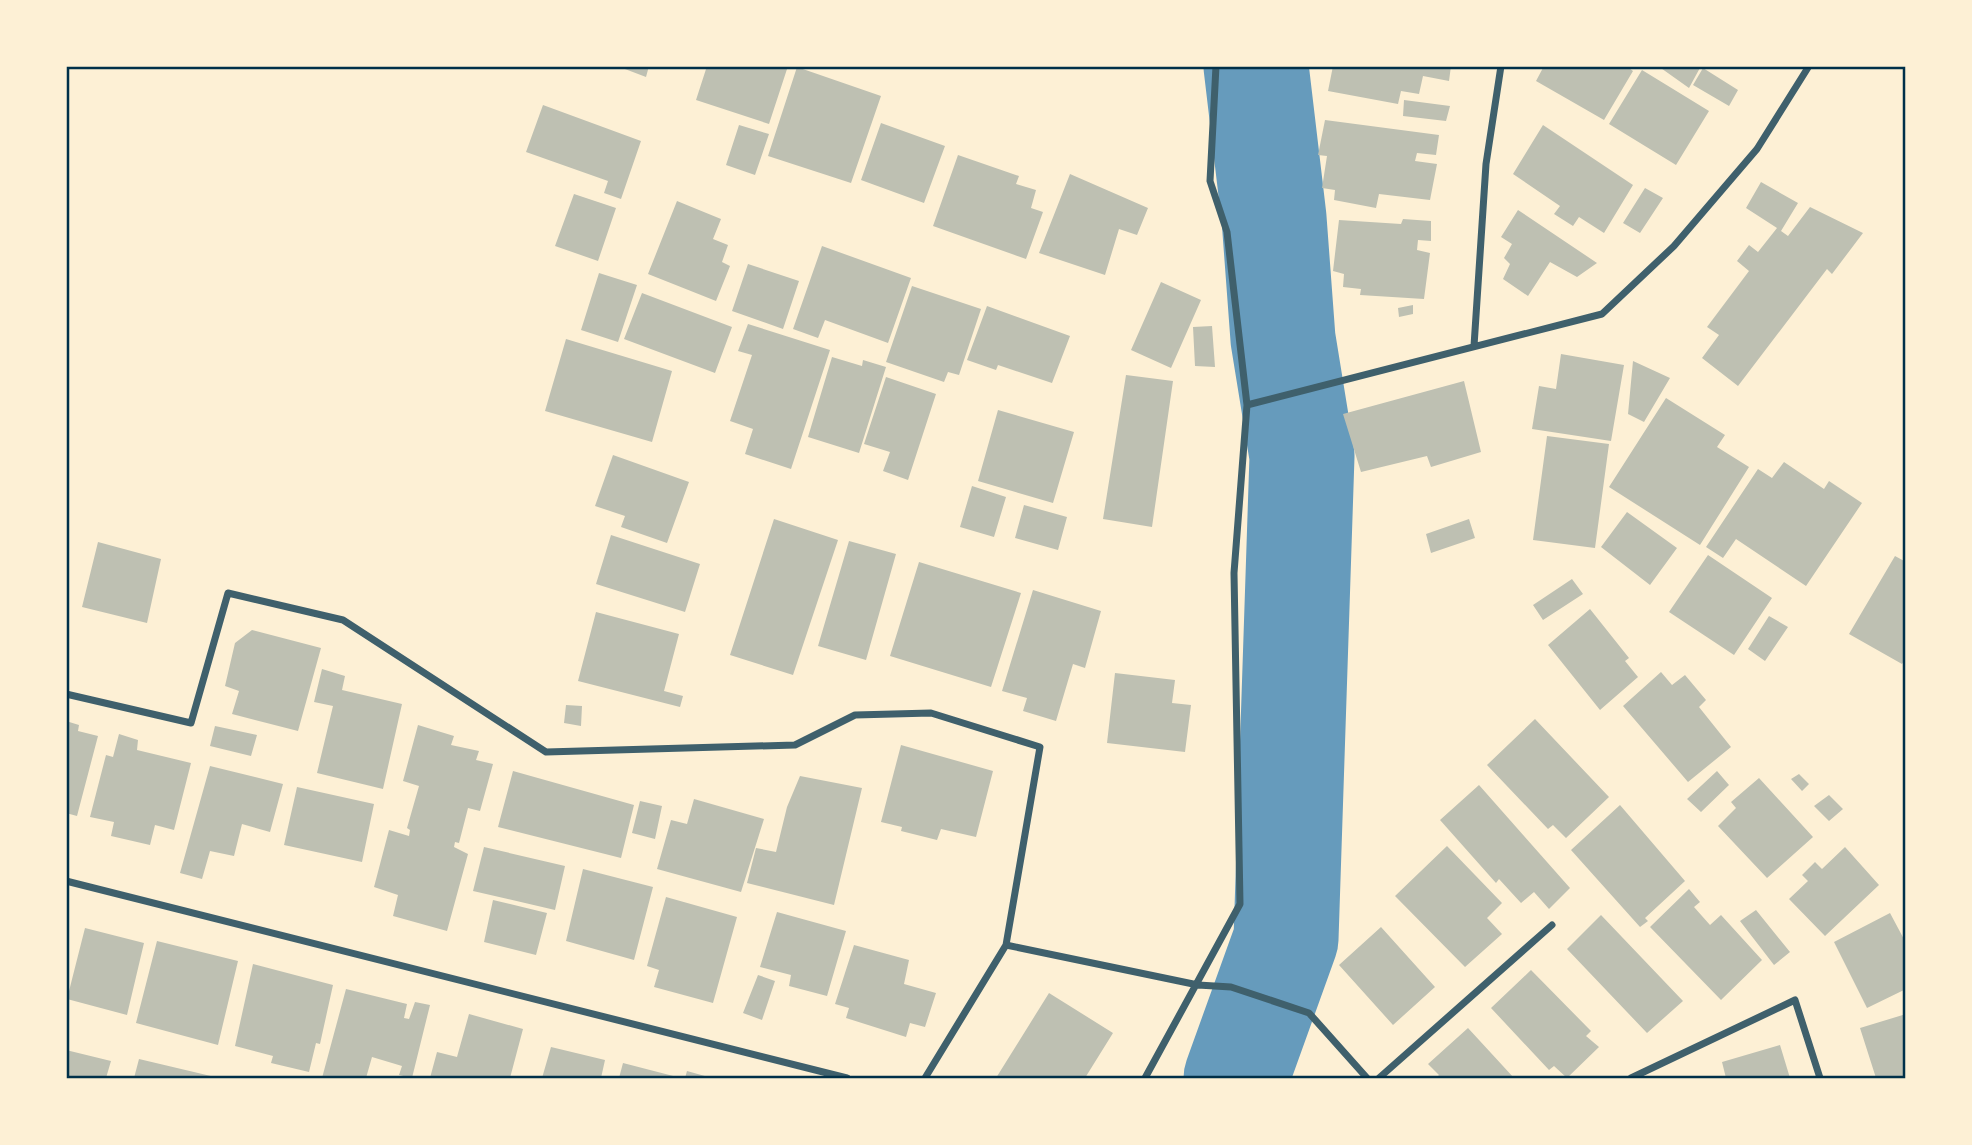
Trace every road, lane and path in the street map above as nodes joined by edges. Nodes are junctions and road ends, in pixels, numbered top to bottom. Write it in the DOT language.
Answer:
graph roads {
  1 [pos="1216,66"];
  2 [pos="1501,66"];
  3 [pos="1810,66"];
  4 [pos="1474,346"];
  5 [pos="1247,405"];
  6 [pos="66,694"];
  7 [pos="66,881"];
  8 [pos="1552,925"];
  9 [pos="1006,945"];
  10 [pos="1198,985"];
  11 [pos="847,1079"];
  12 [pos="925,1079"];
  13 [pos="1146,1079"];
  14 [pos="1367,1079"];
  15 [pos="1379,1079"];
  16 [pos="1631,1079"];
  17 [pos="1820,1079"];
  1 -- 5 [label="street"];
  2 -- 4 [label="street"];
  3 -- 4 [label="street"];
  4 -- 5 [label="street"];
  5 -- 10 [label="street"];
  6 -- 9 [label="street"];
  7 -- 11 [label="street"];
  8 -- 15 [label="street"];
  9 -- 10 [label="street"];
  9 -- 12 [label="street"];
  10 -- 13 [label="street"];
  10 -- 14 [label="street"];
  16 -- 17 [label="street"];
}
